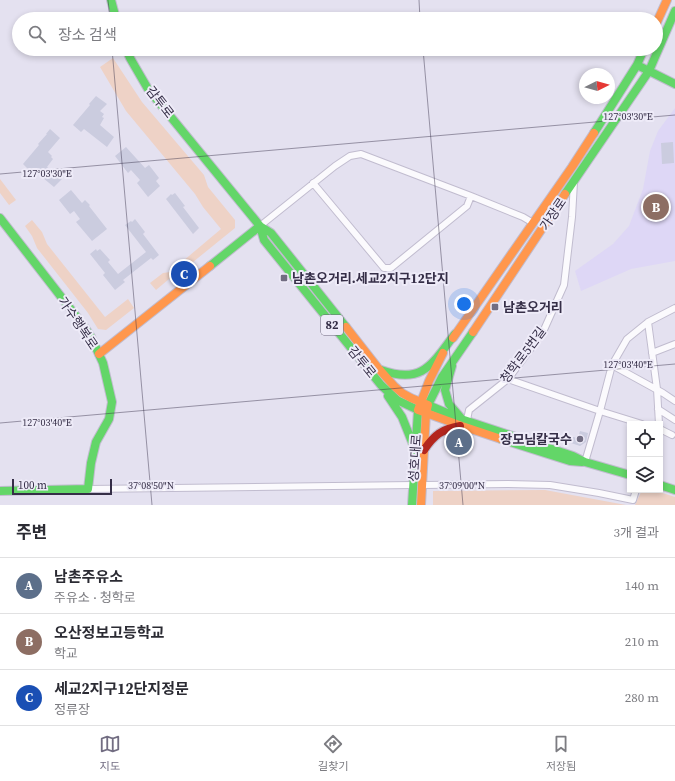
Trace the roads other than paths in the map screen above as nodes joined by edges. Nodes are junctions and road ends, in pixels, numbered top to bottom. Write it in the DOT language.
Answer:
graph roads {
  1 [pos="111,0"];
  2 [pos="667,0"];
  3 [pos="675,11"];
  4 [pos="114,12"];
  5 [pos="662,12"];
  6 [pos="663,39"];
  7 [pos="129,56"];
  8 [pos="641,56"];
  9 [pos="656,56"];
  10 [pos="637,65"];
  11 [pos="649,71"];
  12 [pos="675,84"];
  13 [pos="574,182"];
  14 [pos="313,183"];
  15 [pos="471,196"];
  16 [pos="0,218"];
  17 [pos="533,223"];
  18 [pos="260,226"];
  19 [pos="675,308"];
  20 [pos="648,322"];
  21 [pos="455,334"];
  22 [pos="675,344"];
  23 [pos="459,350"];
  24 [pos="99,354"];
  25 [pos="652,354"];
  26 [pos="612,365"];
  27 [pos="378,368"];
  28 [pos="508,379"];
  29 [pos="381,385"];
  30 [pos="657,390"];
  31 [pos="675,401"];
  32 [pos="423,408"];
  33 [pos="658,409"];
  34 [pos="600,411"];
  35 [pos="675,420"];
  36 [pos="632,421"];
  37 [pos="659,421"];
  38 [pos="463,422"];
  39 [pos="663,430"];
  40 [pos="672,435"];
  41 [pos="424,450"];
  42 [pos="415,452"];
  43 [pos="585,462"];
  44 [pos="627,474"];
  45 [pos="663,486"];
  46 [pos="413,488"];
  47 [pos="88,489"];
  48 [pos="422,490"];
  49 [pos="675,490"];
  50 [pos="0,491"];
  51 [pos="635,493"];
  52 [pos="412,505"];
  53 [pos="422,505"];
  1 -- 4 [label="main road"];
  2 -- 5 [label="main road"];
  3 -- 6 [label="main road, 가장로"];
  7 -- 18 [label="main road, 감투로"];
  8 -- 10 [label="main road, 가장로"];
  9 -- 11 [label="main road, 가장로"];
  10 -- 11 [label="main road"];
  10 -- 17 [label="main road, 가장로"];
  11 -- 12 [label="main road"];
  11 -- 13 [label="main road, 가장로"];
  13 -- 23 [label="main road, 가장로"];
  13 -- 28 [label="street, 청학로5번길"];
  14 -- 15 [label="street"];
  14 -- 15 [label="street"];
  14 -- 18 [label="street"];
  15 -- 17 [label="street"];
  16 -- 24 [label="main road, 가수행복로"];
  17 -- 21 [label="main road, 가장로"];
  18 -- 24 [label="main road"];
  18 -- 27 [label="main road, 감투로"];
  18 -- 29 [label="main road, 감투로 / 82"];
  19 -- 20 [label="street"];
  20 -- 25 [label="street"];
  20 -- 26 [label="street"];
  21 -- 27 [label="main road"];
  21 -- 32 [label="main road, 가장로"];
  22 -- 25 [label="street"];
  23 -- 32 [label="main road, 가장로"];
  23 -- 38 [label="main road"];
  24 -- 47 [label="main road, 가수행복로"];
  25 -- 30 [label="street"];
  26 -- 30 [label="street"];
  26 -- 34 [label="street"];
  27 -- 32 [label="main road, 감투로"];
  28 -- 34 [label="street"];
  28 -- 38 [label="street, 청학로5번길"];
  29 -- 32 [label="main road, 감투로 / 82"];
  29 -- 42 [label="main road"];
  30 -- 31 [label="street"];
  30 -- 33 [label="street"];
  32 -- 38 [label="main road"];
  32 -- 41 [label="main road, 성호대로"];
  32 -- 42 [label="main road, 성호대로"];
  33 -- 35 [label="street"];
  33 -- 37 [label="street"];
  34 -- 36 [label="street"];
  34 -- 43 [label="street"];
  38 -- 41 [label="main road"];
  38 -- 43 [label="main road"];
  39 -- 40 [label="street"];
  41 -- 48 [label="main road, 성호대로"];
  42 -- 46 [label="main road, 성호대로"];
  43 -- 44 [label="main road"];
  45 -- 49 [label="main road"];
  46 -- 47 [label="street"];
  46 -- 52 [label="main road, 성호대로"];
  47 -- 50 [label="main road"];
  48 -- 51 [label="street"];
  48 -- 53 [label="main road, 성호대로"];
}
